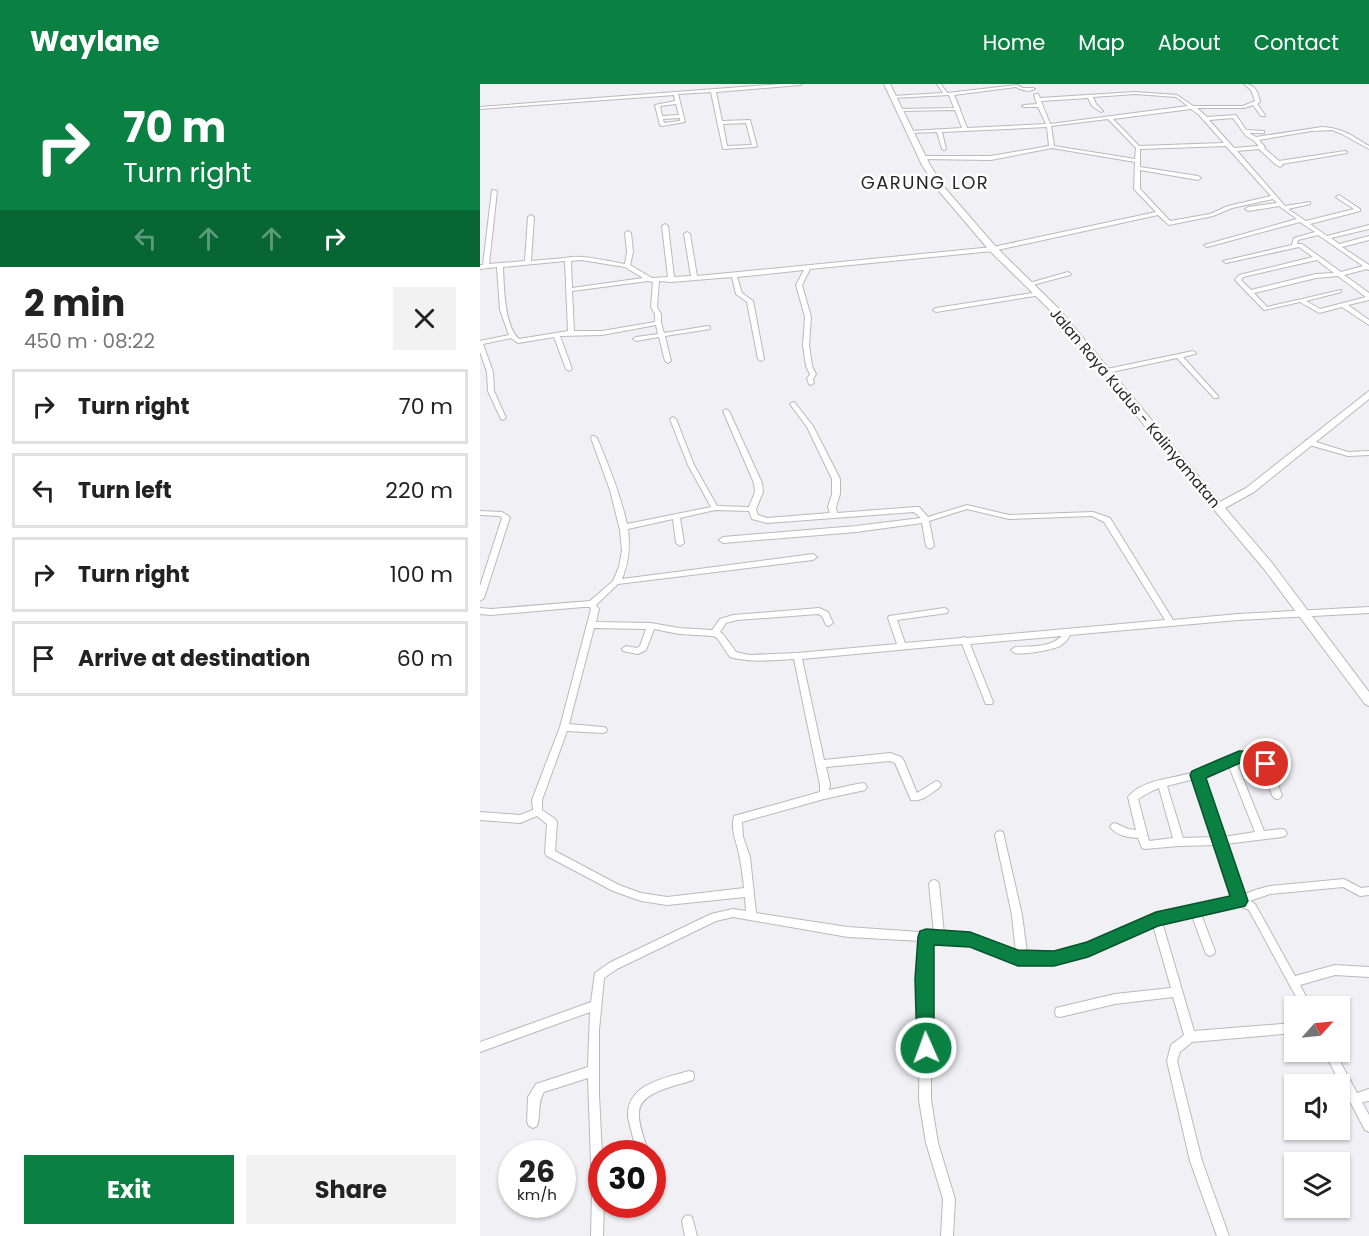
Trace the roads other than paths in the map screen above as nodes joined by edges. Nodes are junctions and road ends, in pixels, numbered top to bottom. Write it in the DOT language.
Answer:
graph roads {
  1 [pos="800,84"];
  2 [pos="887,84"];
  3 [pos="939,84"];
  4 [pos="1246,84"];
  5 [pos="1032,86"];
  6 [pos="713,90"];
  7 [pos="676,94"];
  8 [pos="948,94"];
  9 [pos="1090,96"];
  10 [pos="893,97"];
  11 [pos="678,102"];
  12 [pos="1039,102"];
  13 [pos="1255,105"];
  14 [pos="1024,106"];
  15 [pos="1194,107"];
  16 [pos="480,108"];
  17 [pos="958,109"];
  18 [pos="900,110"];
  19 [pos="1101,111"];
  20 [pos="1263,115"];
  21 [pos="1110,118"];
  22 [pos="1205,118"];
  23 [pos="721,123"];
  24 [pos="1048,126"];
  25 [pos="965,130"];
  26 [pos="939,131"];
  27 [pos="1246,131"];
  28 [pos="911,132"];
  29 [pos="1262,132"];
  30 [pos="1256,139"];
  31 [pos="1228,144"];
  32 [pos="1052,147"];
  33 [pos="1260,147"];
  34 [pos="1138,148"];
  35 [pos="1369,148"];
  36 [pos="944,149"];
  37 [pos="1234,150"];
  38 [pos="1345,152"];
  39 [pos="922,158"];
  40 [pos="1137,165"];
  41 [pos="1198,178"];
  42 [pos="494,191"];
  43 [pos="1273,197"];
  44 [pos="1339,197"];
  45 [pos="1308,203"];
  46 [pos="1282,206"];
  47 [pos="1248,209"];
  48 [pos="1158,213"];
  49 [pos="531,217"];
  50 [pos="1303,222"];
  51 [pos="665,226"];
  52 [pos="1369,227"];
  53 [pos="628,233"];
  54 [pos="1319,233"];
  55 [pos="687,234"];
  56 [pos="1326,238"];
  57 [pos="1369,238"];
  58 [pos="1294,244"];
  59 [pos="1207,245"];
  60 [pos="1338,246"];
  61 [pos="993,249"];
  62 [pos="1369,257"];
  63 [pos="568,258"];
  64 [pos="1318,258"];
  65 [pos="1359,260"];
  66 [pos="1226,261"];
  67 [pos="528,262"];
  68 [pos="500,265"];
  69 [pos="627,266"];
  70 [pos="483,267"];
  71 [pos="808,267"];
  72 [pos="1368,267"];
  73 [pos="1068,274"];
  74 [pos="1341,274"];
  75 [pos="734,275"];
  76 [pos="694,278"];
  77 [pos="646,279"];
  78 [pos="671,280"];
  79 [pos="656,281"];
  80 [pos="1029,284"];
  81 [pos="569,290"];
  82 [pos="1339,291"];
  83 [pos="1250,292"];
  84 [pos="1039,294"];
  85 [pos="1369,297"];
  86 [pos="1300,301"];
  87 [pos="1343,304"];
  88 [pos="936,310"];
  89 [pos="1367,320"];
  90 [pos="658,322"];
  91 [pos="708,328"];
  92 [pos="571,333"];
  93 [pos="557,335"];
  94 [pos="661,335"];
  95 [pos="512,336"];
  96 [pos="636,339"];
  97 [pos="480,343"];
  98 [pos="1193,354"];
  99 [pos="1179,356"];
  100 [pos="761,359"];
  101 [pos="668,360"];
  102 [pos="569,369"];
  103 [pos="1107,371"];
  104 [pos="811,383"];
  105 [pos="1369,393"];
  106 [pos="1216,397"];
  107 [pos="793,404"];
  108 [pos="726,411"];
  109 [pos="503,418"];
  110 [pos="673,418"];
  111 [pos="594,438"];
  112 [pos="1308,442"];
  113 [pos="1369,453"];
  114 [pos="1219,507"];
  115 [pos="715,508"];
  116 [pos="752,509"];
  117 [pos="480,513"];
  118 [pos="834,515"];
  119 [pos="676,517"];
  120 [pos="925,520"];
  121 [pos="625,527"];
  122 [pos="723,540"];
  123 [pos="680,543"];
  124 [pos="930,546"];
  125 [pos="813,557"];
  126 [pos="616,582"];
  127 [pos="480,598"];
  128 [pos="592,604"];
  129 [pos="944,610"];
  130 [pos="1369,610"];
  131 [pos="480,611"];
  132 [pos="1305,613"];
  133 [pos="829,623"];
  134 [pos="1171,623"];
  135 [pos="591,625"];
  136 [pos="651,626"];
  137 [pos="1068,632"];
  138 [pos="715,633"];
  139 [pos="964,640"];
  140 [pos="901,645"];
  141 [pos="626,649"];
  142 [pos="1015,650"];
  143 [pos="797,656"];
  144 [pos="1369,701"];
  145 [pos="989,702"];
  146 [pos="564,727"];
  147 [pos="603,730"];
  148 [pos="1231,759"];
  149 [pos="821,764"];
  150 [pos="1197,775"];
  151 [pos="1162,783"];
  152 [pos="936,785"];
  153 [pos="862,787"];
  154 [pos="824,795"];
  155 [pos="1277,795"];
  156 [pos="538,812"];
  157 [pos="480,816"];
  158 [pos="1115,827"];
  159 [pos="1282,833"];
  160 [pos="1142,834"];
  161 [pos="1000,835"];
  162 [pos="1261,835"];
  163 [pos="1221,841"];
  164 [pos="1179,842"];
  165 [pos="934,884"];
  166 [pos="1369,891"];
  167 [pos="750,897"];
  168 [pos="1240,901"];
  169 [pos="1195,912"];
  170 [pos="751,915"];
  171 [pos="1156,919"];
  172 [pos="926,937"];
  173 [pos="939,938"];
  174 [pos="1210,951"];
  175 [pos="1022,958"];
  176 [pos="1369,972"];
  177 [pos="1293,982"];
  178 [pos="1177,992"];
  179 [pos="1301,996"];
  180 [pos="596,1005"];
  181 [pos="1060,1012"];
  182 [pos="1284,1030"];
  183 [pos="1190,1037"];
  184 [pos="480,1047"];
  185 [pos="1334,1062"];
  186 [pos="593,1071"];
  187 [pos="689,1076"];
  188 [pos="1369,1095"];
  189 [pos="1354,1099"];
  190 [pos="533,1122"];
  191 [pos="1369,1126"];
  192 [pos="597,1140"];
  193 [pos="640,1140"];
  194 [pos="598,1218"];
  195 [pos="688,1221"];
  196 [pos="597,1236"];
  197 [pos="691,1236"];
  198 [pos="947,1236"];
  199 [pos="1223,1236"];
  1 -- 6 [label="street"];
  2 -- 10 [label="main road, Jalan Raya Kudus - Kalinyamatan"];
  3 -- 8 [label="street"];
  4 -- 13 [label="street"];
  5 -- 8 [label="street"];
  5 -- 12 [label="street"];
  6 -- 7 [label="street"];
  6 -- 23 [label="street"];
  7 -- 11 [label="street"];
  7 -- 16 [label="street"];
  8 -- 10 [label="street"];
  8 -- 17 [label="street"];
  9 -- 12 [label="street"];
  9 -- 15 [label="street"];
  9 -- 19 [label="street"];
  10 -- 18 [label="main road, Jalan Raya Kudus - Kalinyamatan"];
  11 -- 11 [label="street"];
  12 -- 14 [label="street"];
  12 -- 24 [label="street"];
  13 -- 15 [label="street"];
  13 -- 20 [label="street"];
  15 -- 21 [label="street"];
  15 -- 22 [label="street"];
  17 -- 18 [label="street"];
  17 -- 25 [label="street"];
  18 -- 28 [label="main road, Jalan Raya Kudus - Kalinyamatan"];
  21 -- 24 [label="street"];
  21 -- 34 [label="street"];
  22 -- 27 [label="street"];
  22 -- 31 [label="street"];
  23 -- 23 [label="street"];
  24 -- 25 [label="street"];
  24 -- 32 [label="street"];
  25 -- 26 [label="street"];
  26 -- 28 [label="street"];
  26 -- 36 [label="street"];
  27 -- 29 [label="street"];
  27 -- 30 [label="street"];
  28 -- 39 [label="main road, Jalan Raya Kudus - Kalinyamatan"];
  30 -- 33 [label="street"];
  30 -- 35 [label="street"];
  31 -- 34 [label="street"];
  31 -- 37 [label="street"];
  32 -- 39 [label="street"];
  32 -- 40 [label="street"];
  33 -- 37 [label="street"];
  33 -- 38 [label="street"];
  34 -- 40 [label="street"];
  37 -- 43 [label="street"];
  39 -- 61 [label="main road, Jalan Raya Kudus - Kalinyamatan"];
  40 -- 41 [label="street"];
  40 -- 48 [label="street"];
  42 -- 70 [label="street"];
  43 -- 46 [label="street"];
  43 -- 48 [label="street"];
  44 -- 50 [label="street"];
  45 -- 46 [label="street"];
  46 -- 47 [label="street"];
  46 -- 50 [label="street"];
  48 -- 61 [label="street"];
  49 -- 67 [label="street"];
  50 -- 54 [label="street"];
  50 -- 59 [label="street"];
  51 -- 78 [label="street"];
  52 -- 56 [label="street"];
  53 -- 69 [label="street"];
  54 -- 56 [label="street"];
  54 -- 58 [label="street"];
  55 -- 76 [label="street"];
  56 -- 60 [label="street"];
  57 -- 60 [label="street"];
  58 -- 64 [label="street"];
  58 -- 66 [label="street"];
  60 -- 65 [label="street"];
  61 -- 71 [label="street"];
  61 -- 80 [label="main road, Jalan Raya Kudus - Kalinyamatan"];
  62 -- 65 [label="street"];
  63 -- 67 [label="street"];
  63 -- 69 [label="street"];
  63 -- 81 [label="street"];
  64 -- 74 [label="street"];
  64 -- 83 [label="street"];
  65 -- 72 [label="street"];
  67 -- 68 [label="street"];
  68 -- 70 [label="street"];
  68 -- 95 [label="street"];
  69 -- 77 [label="street"];
  71 -- 75 [label="street"];
  71 -- 104 [label="street"];
  72 -- 74 [label="street"];
  73 -- 80 [label="street"];
  74 -- 83 [label="street"];
  74 -- 85 [label="street"];
  75 -- 76 [label="street"];
  75 -- 100 [label="street"];
  76 -- 78 [label="street"];
  77 -- 79 [label="street"];
  77 -- 81 [label="street"];
  78 -- 79 [label="street"];
  79 -- 90 [label="street"];
  80 -- 84 [label="main road, Jalan Raya Kudus - Kalinyamatan"];
  81 -- 92 [label="street"];
  82 -- 86 [label="street"];
  83 -- 86 [label="street"];
  84 -- 88 [label="street"];
  84 -- 103 [label="main road, Jalan Raya Kudus - Kalinyamatan"];
  85 -- 87 [label="street"];
  86 -- 87 [label="street"];
  87 -- 89 [label="street"];
  90 -- 92 [label="street"];
  90 -- 94 [label="street"];
  91 -- 94 [label="street"];
  92 -- 93 [label="street"];
  93 -- 95 [label="street"];
  93 -- 102 [label="street"];
  94 -- 96 [label="street"];
  94 -- 101 [label="street"];
  95 -- 97 [label="street"];
  97 -- 109 [label="street"];
  98 -- 99 [label="street"];
  99 -- 103 [label="street"];
  99 -- 106 [label="street"];
  103 -- 114 [label="main road, Jalan Raya Kudus - Kalinyamatan"];
  105 -- 112 [label="main road"];
  107 -- 118 [label="street"];
  108 -- 116 [label="street"];
  110 -- 115 [label="street"];
  111 -- 121 [label="street"];
  112 -- 113 [label="street"];
  112 -- 114 [label="main road"];
  114 -- 132 [label="main road, Jalan Raya Kudus - Kalinyamatan"];
  115 -- 116 [label="street"];
  115 -- 119 [label="street"];
  116 -- 118 [label="street"];
  117 -- 127 [label="street"];
  118 -- 120 [label="street"];
  119 -- 121 [label="street"];
  119 -- 123 [label="street"];
  120 -- 122 [label="street"];
  120 -- 124 [label="street"];
  120 -- 134 [label="street"];
  121 -- 126 [label="street"];
  125 -- 126 [label="street"];
  126 -- 128 [label="street"];
  128 -- 131 [label="street"];
  128 -- 135 [label="street"];
  129 -- 140 [label="street"];
  130 -- 132 [label="street"];
  132 -- 134 [label="street"];
  132 -- 144 [label="main road, Jalan Raya Kudus - Kalinyamatan"];
  133 -- 138 [label="street"];
  134 -- 137 [label="street"];
  135 -- 136 [label="street"];
  135 -- 146 [label="street"];
  136 -- 138 [label="street"];
  136 -- 141 [label="street"];
  137 -- 139 [label="street"];
  137 -- 142 [label="street"];
  138 -- 143 [label="street"];
  139 -- 140 [label="street"];
  139 -- 145 [label="street"];
  140 -- 143 [label="street"];
  143 -- 149 [label="street"];
  146 -- 147 [label="street"];
  146 -- 156 [label="street"];
  148 -- 150 [label="street"];
  148 -- 155 [label="street"];
  148 -- 162 [label="street"];
  149 -- 152 [label="street"];
  149 -- 154 [label="street"];
  150 -- 151 [label="street"];
  150 -- 163 [label="street"];
  151 -- 160 [label="street"];
  151 -- 164 [label="street"];
  153 -- 154 [label="street"];
  154 -- 167 [label="street"];
  156 -- 157 [label="street"];
  156 -- 167 [label="street"];
  158 -- 160 [label="street"];
  159 -- 162 [label="street"];
  160 -- 164 [label="street"];
  161 -- 175 [label="street"];
  162 -- 163 [label="street"];
  163 -- 164 [label="street"];
  163 -- 168 [label="street"];
  165 -- 173 [label="street"];
  166 -- 168 [label="street"];
  167 -- 170 [label="street"];
  168 -- 169 [label="street"];
  168 -- 177 [label="street"];
  169 -- 171 [label="street"];
  169 -- 174 [label="street"];
  170 -- 172 [label="street"];
  170 -- 180 [label="street"];
  171 -- 175 [label="street"];
  171 -- 178 [label="street"];
  172 -- 173 [label="street"];
  172 -- 198 [label="street"];
  173 -- 175 [label="street"];
  176 -- 177 [label="street"];
  177 -- 179 [label="street"];
  178 -- 181 [label="street"];
  178 -- 183 [label="street"];
  180 -- 184 [label="street"];
  180 -- 186 [label="street"];
  182 -- 183 [label="street"];
  183 -- 199 [label="street"];
  185 -- 189 [label="street"];
  186 -- 190 [label="street"];
  186 -- 192 [label="street"];
  187 -- 193 [label="street"];
  188 -- 189 [label="street"];
  189 -- 191 [label="street"];
  194 -- 196 [label="street"];
  195 -- 197 [label="street"];
}
